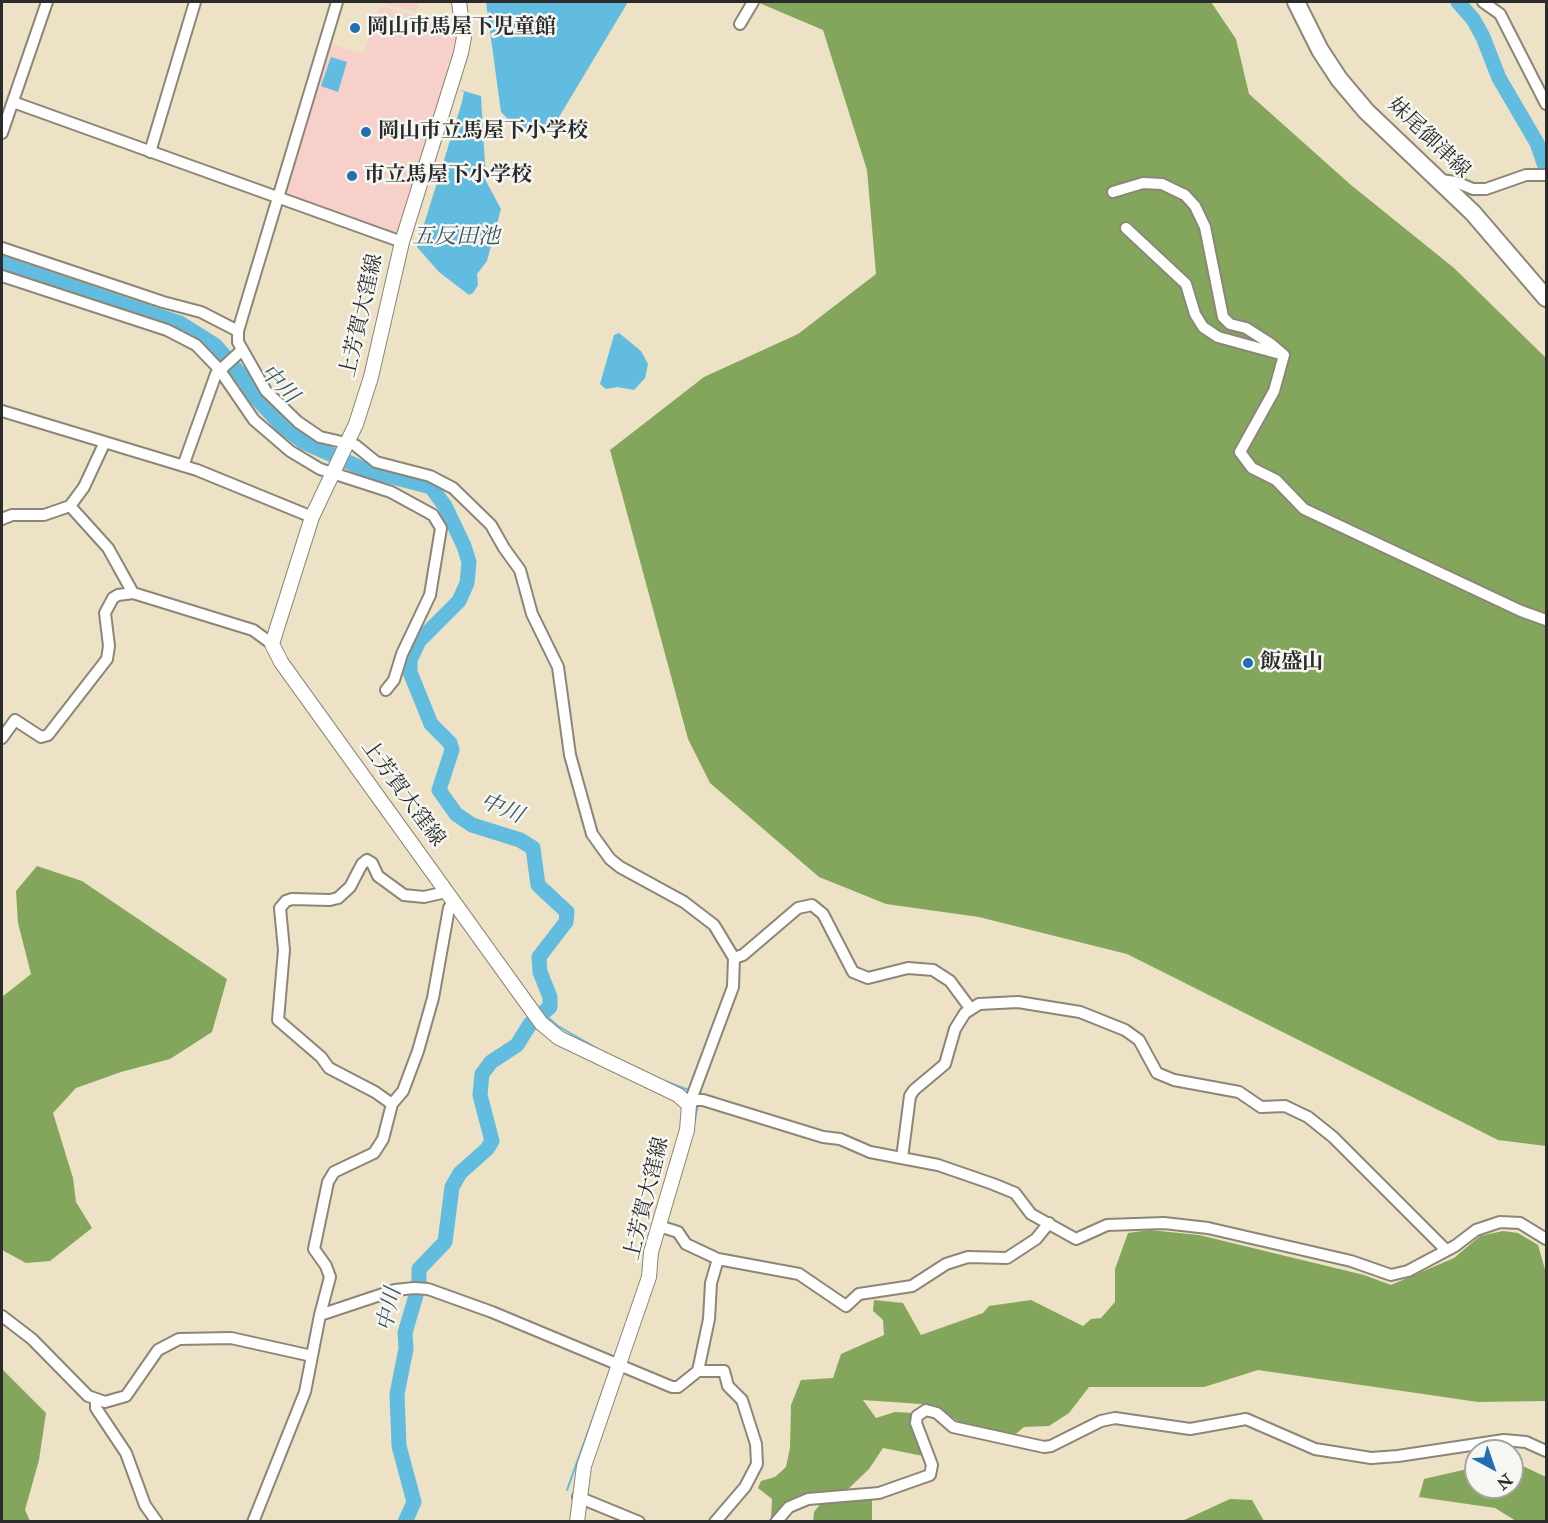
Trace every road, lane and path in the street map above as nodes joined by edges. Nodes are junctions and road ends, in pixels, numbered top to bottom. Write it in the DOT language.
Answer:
graph roads {
  1 [pos="47,2"];
  2 [pos="195,2"];
  3 [pos="337,2"];
  4 [pos="459,2"];
  5 [pos="753,2"];
  6 [pos="1296,2"];
  7 [pos="1483,2"];
  8 [pos="740,24"];
  9 [pos="1546,104"];
  10 [pos="8,105"];
  11 [pos="2,132"];
  12 [pos="150,152"];
  13 [pos="1543,175"];
  14 [pos="1437,179"];
  15 [pos="1113,192"];
  16 [pos="277,198"];
  17 [pos="1126,228"];
  18 [pos="402,242"];
  19 [pos="2,248"];
  20 [pos="2,276"];
  21 [pos="1546,298"];
  22 [pos="238,332"];
  23 [pos="240,352"];
  24 [pos="1284,355"];
  25 [pos="221,367"];
  26 [pos="2,411"];
  27 [pos="104,444"];
  28 [pos="346,446"];
  29 [pos="183,466"];
  30 [pos="333,471"];
  31 [pos="70,506"];
  32 [pos="312,517"];
  33 [pos="2,519"];
  34 [pos="133,593"];
  35 [pos="1546,620"];
  36 [pos="272,644"];
  37 [pos="387,690"];
  38 [pos="2,738"];
  39 [pos="450,897"];
  40 [pos="734,958"];
  41 [pos="970,1008"];
  42 [pos="693,1097"];
  43 [pos="392,1104"];
  44 [pos="902,1156"];
  45 [pos="1048,1225"];
  46 [pos="659,1226"];
  47 [pos="1546,1239"];
  48 [pos="1446,1250"];
  49 [pos="718,1259"];
  50 [pos="320,1315"];
  51 [pos="2,1316"];
  52 [pos="312,1356"];
  53 [pos="618,1364"];
  54 [pos="698,1371"];
  55 [pos="96,1399"];
  56 [pos="1546,1451"];
  57 [pos="578,1497"];
  58 [pos="157,1521"];
  59 [pos="253,1521"];
  60 [pos="577,1521"];
  61 [pos="639,1521"];
  62 [pos="715,1521"];
  63 [pos="776,1521"];
  1 -- 10 [label="street"];
  2 -- 12 [label="street"];
  3 -- 16 [label="street"];
  4 -- 18 [label="main road, 上芳賀大窪線"];
  5 -- 8 [label="street"];
  6 -- 14 [label="main road, 妹尾御津線"];
  7 -- 9 [label="street"];
  10 -- 11 [label="street"];
  10 -- 12 [label="street"];
  12 -- 16 [label="street"];
  13 -- 14 [label="street"];
  14 -- 21 [label="main road, 妹尾御津線"];
  15 -- 24 [label="street"];
  16 -- 18 [label="street"];
  16 -- 22 [label="street"];
  17 -- 24 [label="street"];
  18 -- 28 [label="main road, 上芳賀大窪線"];
  19 -- 22 [label="street"];
  20 -- 25 [label="street"];
  22 -- 23 [label="street"];
  23 -- 25 [label="street"];
  23 -- 28 [label="street"];
  24 -- 35 [label="street"];
  25 -- 29 [label="street"];
  25 -- 30 [label="street"];
  26 -- 27 [label="street"];
  27 -- 29 [label="street"];
  27 -- 31 [label="street"];
  28 -- 30 [label="main road, 上芳賀大窪線"];
  28 -- 40 [label="street"];
  29 -- 32 [label="street"];
  30 -- 32 [label="main road, 上芳賀大窪線"];
  30 -- 37 [label="street"];
  31 -- 33 [label="street"];
  31 -- 34 [label="street"];
  32 -- 36 [label="main road, 上芳賀大窪線"];
  34 -- 36 [label="street"];
  34 -- 38 [label="street"];
  36 -- 39 [label="main road, 上芳賀大窪線"];
  39 -- 42 [label="main road, 上芳賀大窪線"];
  39 -- 43 [label="street"];
  39 -- 43 [label="street"];
  40 -- 41 [label="street"];
  40 -- 42 [label="street"];
  41 -- 44 [label="street"];
  41 -- 48 [label="street"];
  42 -- 44 [label="street"];
  42 -- 46 [label="main road, 上芳賀大窪線"];
  43 -- 50 [label="street"];
  44 -- 45 [label="street"];
  45 -- 48 [label="street"];
  45 -- 49 [label="street"];
  46 -- 49 [label="street"];
  46 -- 53 [label="main road, 上芳賀大窪線"];
  47 -- 48 [label="street"];
  49 -- 54 [label="street"];
  50 -- 52 [label="street"];
  50 -- 53 [label="street"];
  51 -- 55 [label="street"];
  52 -- 55 [label="street"];
  52 -- 59 [label="street"];
  53 -- 54 [label="street"];
  53 -- 57 [label="main road, 上芳賀大窪線"];
  54 -- 62 [label="street"];
  55 -- 58 [label="street"];
  56 -- 63 [label="street"];
  57 -- 60 [label="main road, 上芳賀大窪線"];
  57 -- 61 [label="street"];
}
